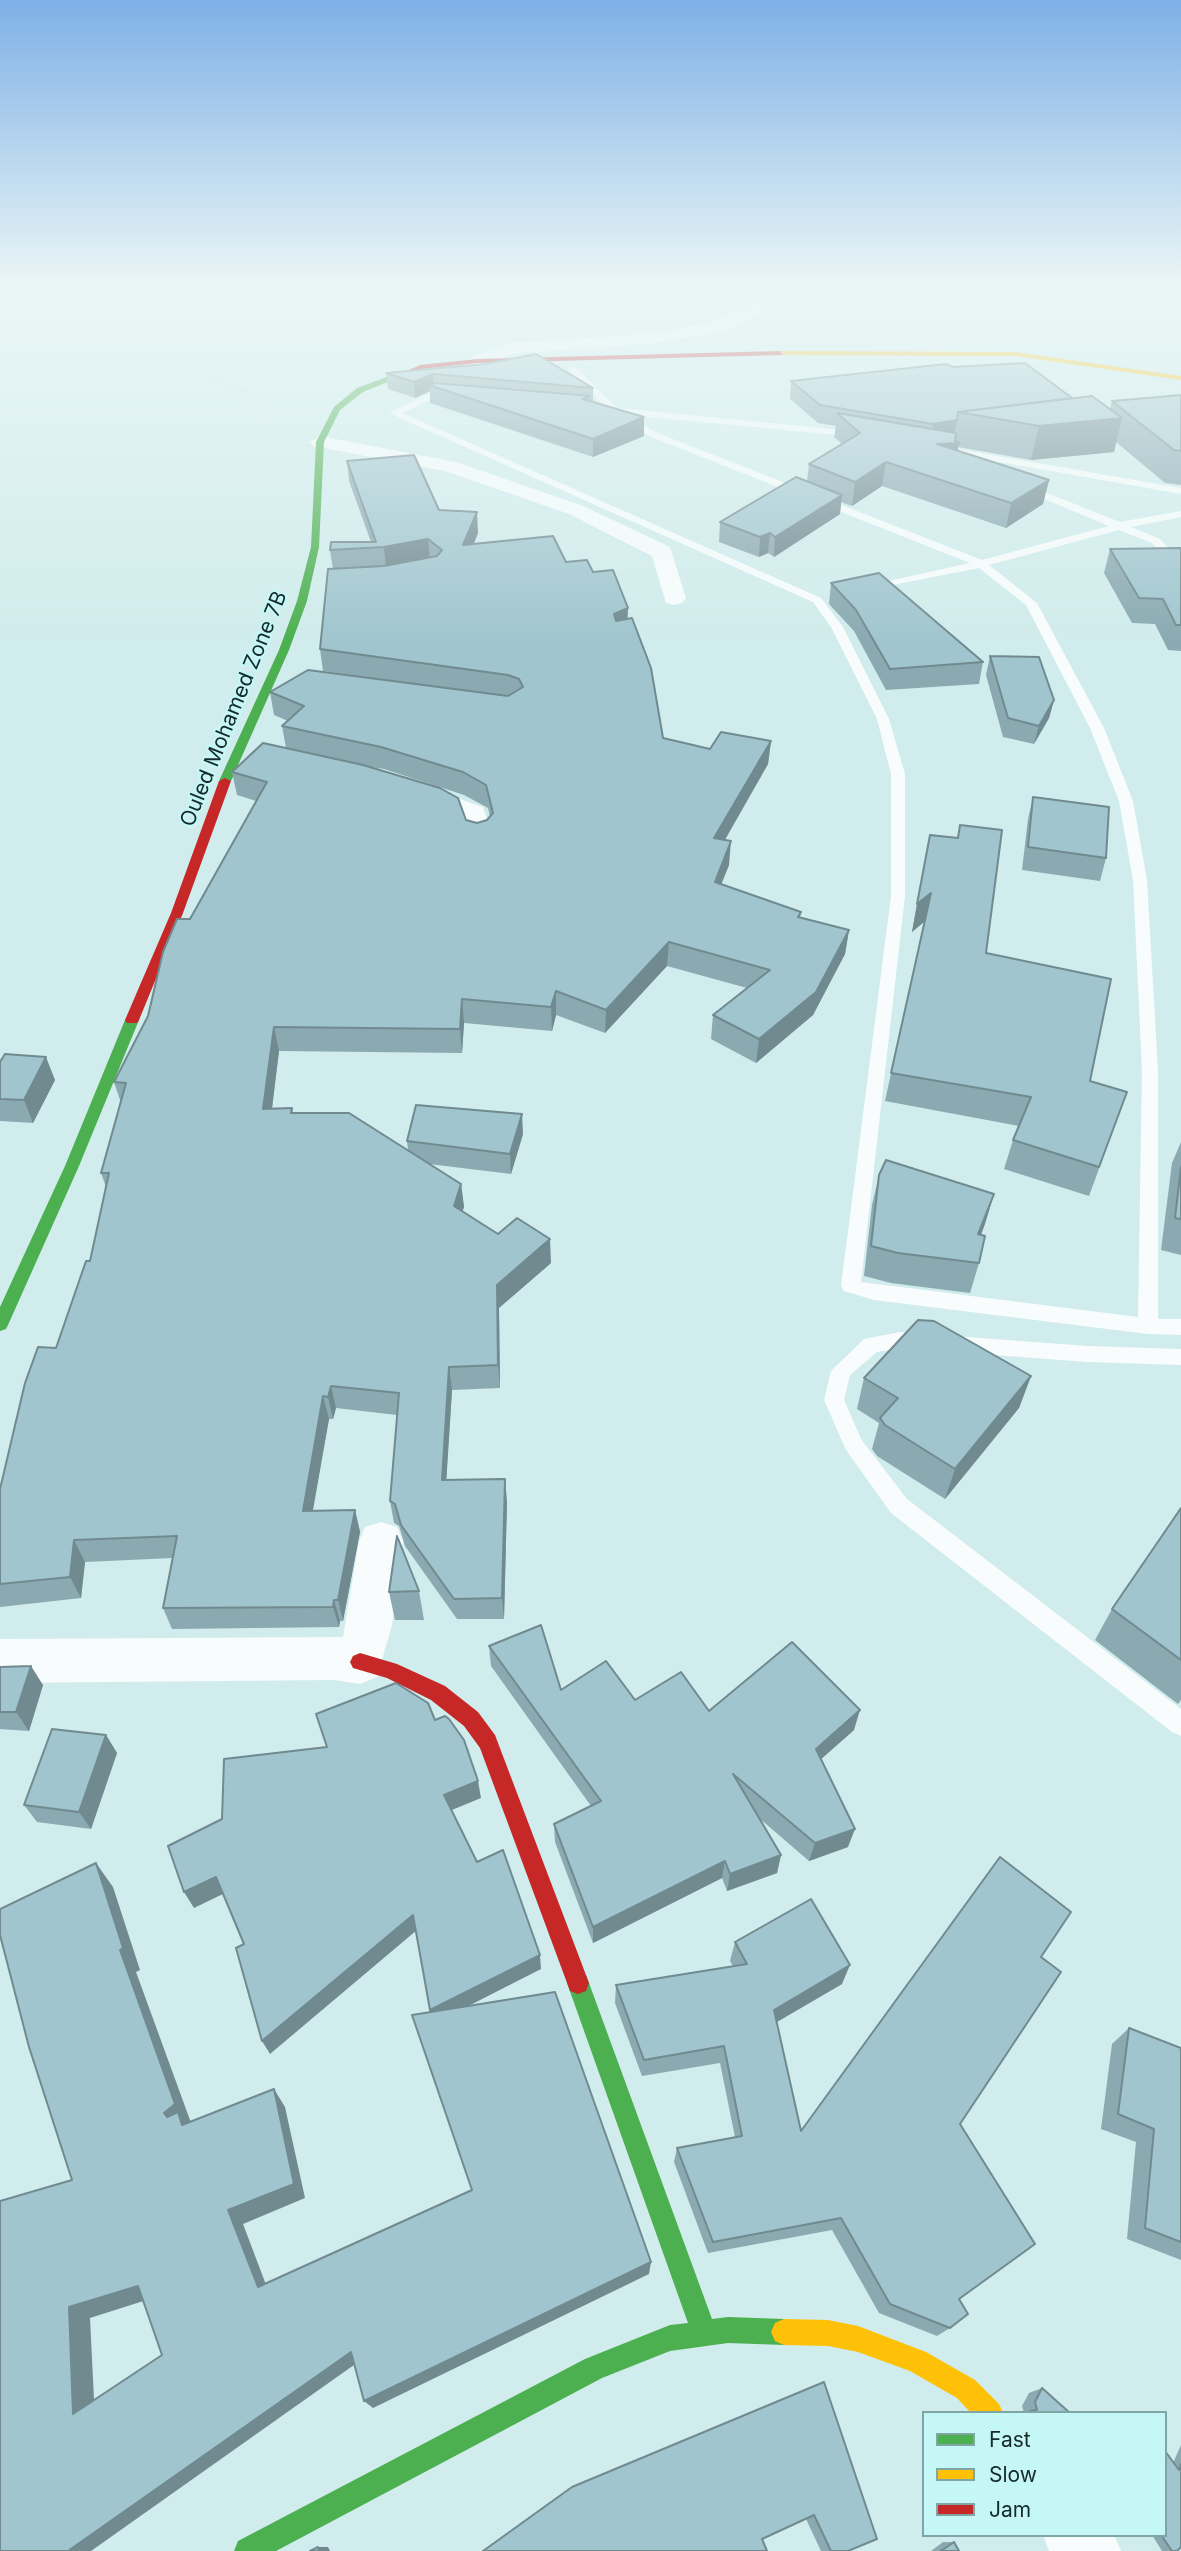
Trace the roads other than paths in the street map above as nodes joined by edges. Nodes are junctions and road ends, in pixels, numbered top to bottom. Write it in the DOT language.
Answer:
graph roads {
  1 [pos="343,405"];
  2 [pos="411,405"];
  3 [pos="609,405"];
  4 [pos="588,408"];
  5 [pos="614,411"];
  6 [pos="877,437"];
  7 [pos="958,440"];
  8 [pos="320,442"];
  9 [pos="930,447"];
  10 [pos="981,470"];
  11 [pos="1007,480"];
  12 [pos="1181,491"];
  13 [pos="1181,514"];
  14 [pos="1123,525"];
  15 [pos="981,564"];
  16 [pos="1181,569"];
  17 [pos="332,581"];
  18 [pos="307,582"];
  19 [pos="855,591"];
  20 [pos="674,598"];
  21 [pos="271,678"];
  22 [pos="301,680"];
  23 [pos="386,782"];
  24 [pos="478,835"];
  25 [pos="0,1325"];
  26 [pos="1148,1326"];
  27 [pos="1181,1327"];
  28 [pos="1181,1357"];
  29 [pos="381,1541"];
  30 [pos="0,1661"];
  31 [pos="360,1662"];
  32 [pos="1181,1724"];
  33 [pos="704,2333"];
  34 [pos="988,2411"];
  35 [pos="248,2551"];
  1 -- 8 [label="main road, Ouled Mohamed Zone 7B"];
  2 -- 26 [label="lane"];
  3 -- 5 [label="lane"];
  4 -- 5 [label="lane"];
  5 -- 6 [label="lane"];
  5 -- 15 [label="lane"];
  7 -- 9 [label="lane"];
  8 -- 18 [label="main road, Ouled Mohamed Zone 7B"];
  8 -- 20 [label="street"];
  9 -- 10 [label="lane"];
  9 -- 12 [label="lane"];
  11 -- 14 [label="lane"];
  13 -- 14 [label="lane"];
  14 -- 15 [label="lane"];
  14 -- 16 [label="lane"];
  15 -- 19 [label="lane"];
  15 -- 26 [label="lane"];
  17 -- 18 [label="street"];
  18 -- 21 [label="main road, Ouled Mohamed Zone 7B"];
  21 -- 22 [label="street"];
  21 -- 25 [label="main road, Ouled Mohamed Zone 7B"];
  23 -- 24 [label="street"];
  26 -- 27 [label="lane"];
  28 -- 32 [label="lane"];
  29 -- 31 [label="street"];
  30 -- 31 [label="street"];
  31 -- 33 [label="main road"];
  33 -- 34 [label="main road"];
  33 -- 35 [label="main road"];
}
